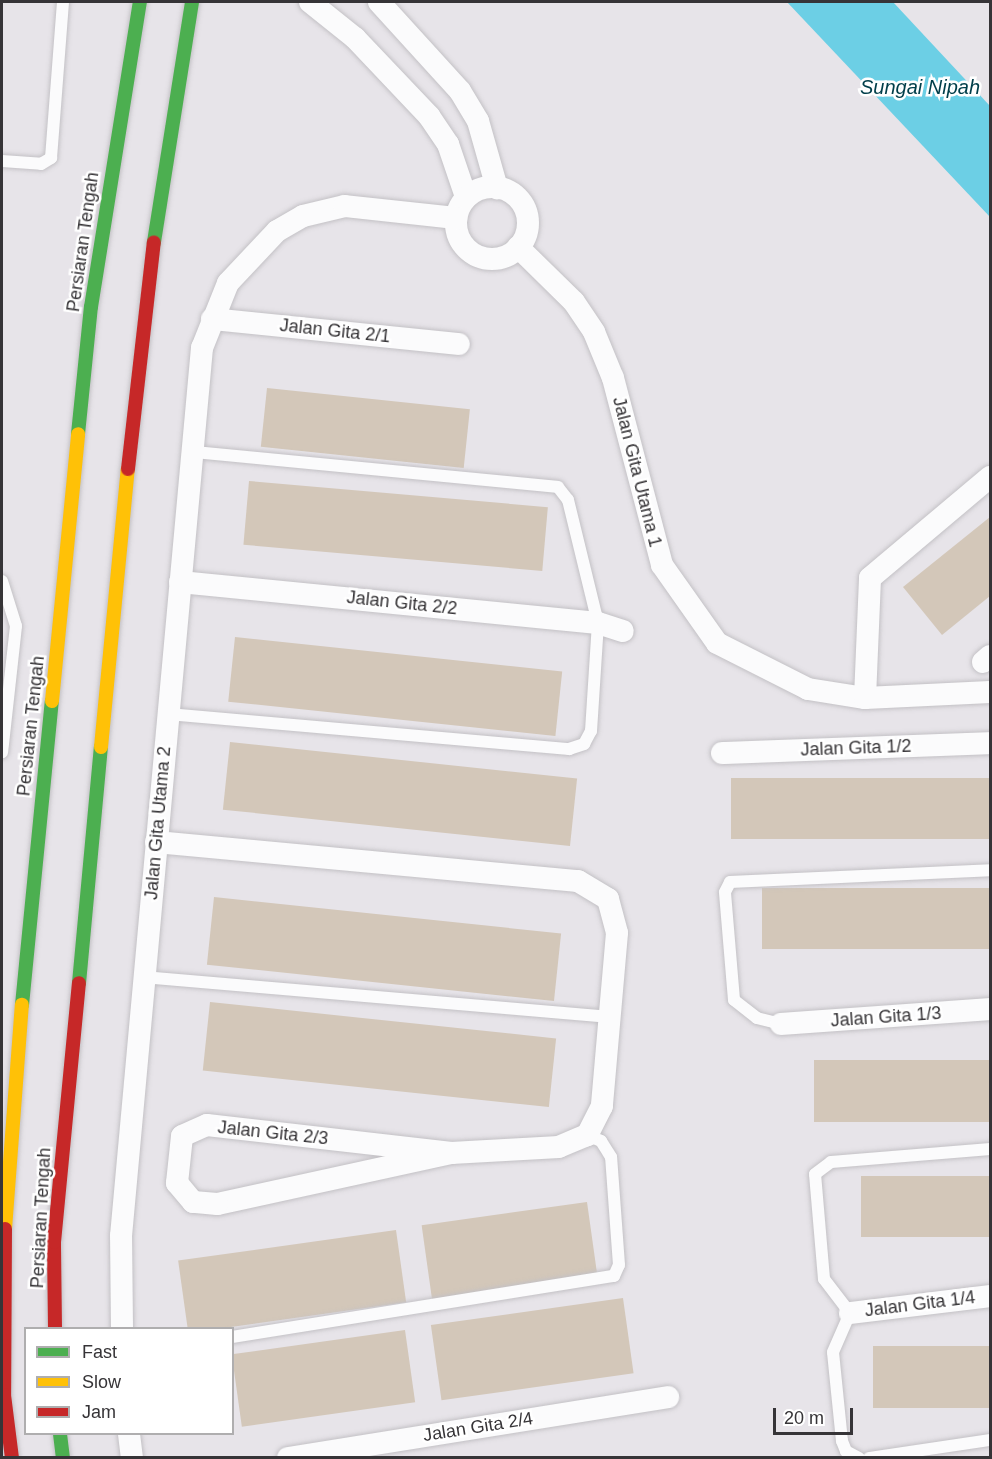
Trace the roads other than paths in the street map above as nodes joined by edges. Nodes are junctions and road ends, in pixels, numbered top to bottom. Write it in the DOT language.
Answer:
graph roads {
  1 [pos="63,2"];
  2 [pos="140,2"];
  3 [pos="192,2"];
  4 [pos="310,2"];
  5 [pos="380,2"];
  6 [pos="2,161"];
  7 [pos="497,188"];
  8 [pos="466,197"];
  9 [pos="456,218"];
  10 [pos="518,247"];
  11 [pos="212,319"];
  12 [pos="459,344"];
  13 [pos="192,452"];
  14 [pos="990,477"];
  15 [pos="2,581"];
  16 [pos="180,582"];
  17 [pos="598,623"];
  18 [pos="623,631"];
  19 [pos="990,692"];
  20 [pos="865,698"];
  21 [pos="168,714"];
  22 [pos="990,742"];
  23 [pos="2,752"];
  24 [pos="722,753"];
  25 [pos="156,842"];
  26 [pos="990,870"];
  27 [pos="143,977"];
  28 [pos="990,1009"];
  29 [pos="2,1017"];
  30 [pos="610,1017"];
  31 [pos="20,1020"];
  32 [pos="781,1024"];
  33 [pos="587,1135"];
  34 [pos="990,1149"];
  35 [pos="451,1153"];
  36 [pos="4,1164"];
  37 [pos="990,1296"];
  38 [pos="850,1313"];
  39 [pos="54,1327"];
  40 [pos="122,1327"];
  41 [pos="234,1337"];
  42 [pos="668,1397"];
  43 [pos="60,1435"];
  44 [pos="129,1435"];
  45 [pos="990,1440"];
  46 [pos="12,1458"];
  47 [pos="63,1458"];
  48 [pos="132,1458"];
  49 [pos="288,1458"];
  50 [pos="859,1458"];
  51 [pos="869,1458"];
  1 -- 6 [label="lane"];
  2 -- 31 [label="street, Persiaran Tengah"];
  3 -- 39 [label="street, Persiaran Tengah"];
  4 -- 8 [label="street"];
  5 -- 7 [label="street"];
  7 -- 8 [label="street"];
  7 -- 10 [label="street"];
  8 -- 9 [label="street"];
  9 -- 10 [label="street"];
  9 -- 11 [label="street, Jalan Gita Utama 2"];
  10 -- 20 [label="street, Jalan Gita Utama 1"];
  11 -- 12 [label="street, Jalan Gita 2/1"];
  11 -- 13 [label="street, Jalan Gita Utama 2"];
  13 -- 16 [label="street, Jalan Gita Utama 2"];
  13 -- 17 [label="lane"];
  14 -- 20 [label="street"];
  15 -- 23 [label="lane"];
  16 -- 17 [label="street, Jalan Gita 2/2"];
  16 -- 21 [label="street, Jalan Gita Utama 2"];
  17 -- 18 [label="street, Jalan Gita 2/2"];
  17 -- 21 [label="lane"];
  19 -- 20 [label="street, Jalan Gita Utama 1"];
  21 -- 25 [label="street, Jalan Gita Utama 2"];
  22 -- 24 [label="street, Jalan Gita 1/2"];
  25 -- 27 [label="street, Jalan Gita Utama 2"];
  25 -- 30 [label="street"];
  26 -- 32 [label="lane"];
  27 -- 30 [label="lane"];
  27 -- 40 [label="street, Jalan Gita Utama 2"];
  28 -- 32 [label="street, Jalan Gita 1/3"];
  29 -- 31 [label="lane"];
  30 -- 33 [label="street"];
  31 -- 36 [label="street, Persiaran Tengah"];
  33 -- 35 [label="street, Jalan Gita 2/3"];
  33 -- 41 [label="lane"];
  34 -- 38 [label="lane"];
  35 -- 35 [label="street, Jalan Gita 2/3"];
  36 -- 46 [label="street, Persiaran Tengah"];
  37 -- 38 [label="street, Jalan Gita 1/4"];
  38 -- 50 [label="lane"];
  42 -- 49 [label="street, Jalan Gita 2/4"];
  43 -- 47 [label="street"];
  44 -- 48 [label="street"];
  45 -- 51 [label="lane"];
}
